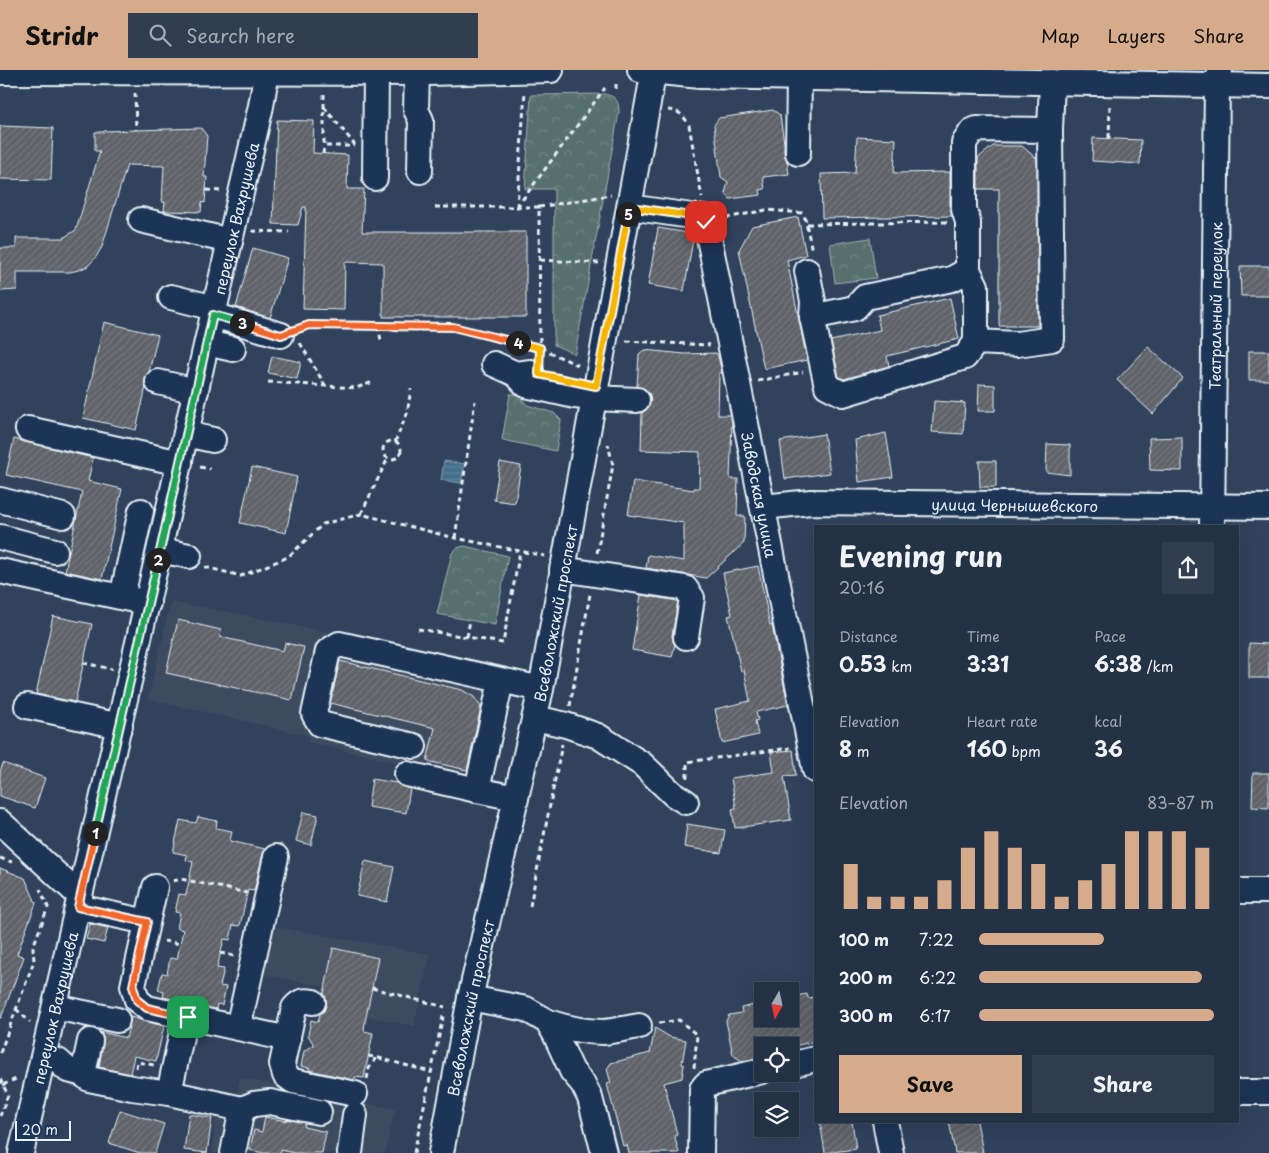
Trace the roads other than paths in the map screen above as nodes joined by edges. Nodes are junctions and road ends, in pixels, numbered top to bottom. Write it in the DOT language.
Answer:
graph roads {
  1 [pos="551,70"];
  2 [pos="650,70"];
  3 [pos="0,72"];
  4 [pos="267,72"];
  5 [pos="316,72"];
  6 [pos="424,72"];
  7 [pos="376,73"];
  8 [pos="988,75"];
  9 [pos="517,76"];
  10 [pos="799,77"];
  11 [pos="1219,77"];
  12 [pos="1052,82"];
  13 [pos="1269,86"];
  14 [pos="1050,130"];
  15 [pos="798,153"];
  16 [pos="420,172"];
  17 [pos="375,178"];
  18 [pos="621,201"];
  19 [pos="140,220"];
  20 [pos="238,236"];
  21 [pos="968,270"];
  22 [pos="807,271"];
  23 [pos="171,298"];
  24 [pos="214,311"];
  25 [pos="812,317"];
  26 [pos="287,333"];
  27 [pos="976,342"];
  28 [pos="207,343"];
  29 [pos="233,349"];
  30 [pos="494,364"];
  31 [pos="158,382"];
  32 [pos="196,391"];
  33 [pos="595,392"];
  34 [pos="637,400"];
  35 [pos="28,429"];
  36 [pos="186,434"];
  37 [pos="213,440"];
  38 [pos="180,463"];
  39 [pos="0,500"];
  40 [pos="1269,507"];
  41 [pos="763,508"];
  42 [pos="142,511"];
  43 [pos="63,516"];
  44 [pos="1212,517"];
  45 [pos="0,537"];
  46 [pos="160,550"];
  47 [pos="55,551"];
  48 [pos="198,562"];
  49 [pos="554,562"];
  50 [pos="0,571"];
  51 [pos="122,597"];
  52 [pos="148,603"];
  53 [pos="686,637"];
  54 [pos="501,680"];
  55 [pos="541,689"];
  56 [pos="27,706"];
  57 [pos="535,718"];
  58 [pos="120,726"];
  59 [pos="414,746"];
  60 [pos="814,765"];
  61 [pos="407,774"];
  62 [pos="477,790"];
  63 [pos="516,798"];
  64 [pos="686,802"];
  65 [pos="0,822"];
  66 [pos="276,857"];
  67 [pos="155,887"];
  68 [pos="1239,891"];
  69 [pos="1269,891"];
  70 [pos="79,902"];
  71 [pos="147,922"];
  72 [pos="470,998"];
  73 [pos="313,1002"];
  74 [pos="55,1007"];
  75 [pos="117,1020"];
  76 [pos="548,1022"];
  77 [pos="639,1026"];
  78 [pos="238,1028"];
  79 [pos="182,1032"];
  80 [pos="288,1039"];
  81 [pos="90,1042"];
  82 [pos="43,1058"];
  83 [pos="814,1059"];
  84 [pos="799,1063"];
  85 [pos="754,1073"];
  86 [pos="83,1074"];
  87 [pos="1239,1092"];
  88 [pos="1269,1092"];
  89 [pos="169,1093"];
  90 [pos="242,1109"];
  91 [pos="319,1112"];
  92 [pos="885,1123"];
  93 [pos="21,1153"];
  94 [pos="233,1153"];
  95 [pos="350,1153"];
  96 [pos="441,1153"];
  97 [pos="604,1153"];
  98 [pos="701,1153"];
  99 [pos="891,1153"];
  1 -- 9 [label="street"];
  2 -- 10 [label="street"];
  2 -- 18 [label="street, Всеволожский проспект"];
  3 -- 4 [label="street"];
  4 -- 5 [label="street"];
  4 -- 20 [label="street, переулок Вахрушева"];
  5 -- 7 [label="street"];
  6 -- 7 [label="street"];
  6 -- 9 [label="street"];
  6 -- 16 [label="street"];
  7 -- 17 [label="street"];
  8 -- 10 [label="street"];
  8 -- 12 [label="street"];
  10 -- 15 [label="street"];
  11 -- 12 [label="street"];
  11 -- 13 [label="street"];
  11 -- 44 [label="street, Театральный переулок"];
  12 -- 14 [label="street"];
  14 -- 21 [label="street"];
  14 -- 27 [label="street"];
  18 -- 33 [label="street, Всеволожский проспект"];
  18 -- 41 [label="street, Заводская улица"];
  19 -- 20 [label="street"];
  20 -- 24 [label="street, переулок Вахрушева"];
  21 -- 25 [label="street"];
  21 -- 27 [label="street"];
  22 -- 25 [label="street"];
  23 -- 24 [label="street"];
  24 -- 26 [label="street"];
  24 -- 28 [label="street, переулок Вахрушева"];
  25 -- 27 [label="street"];
  28 -- 29 [label="street"];
  28 -- 32 [label="street, переулок Вахрушева"];
  30 -- 33 [label="street"];
  31 -- 32 [label="street"];
  32 -- 36 [label="street, переулок Вахрушева"];
  33 -- 34 [label="street"];
  33 -- 49 [label="street, Всеволожский проспект"];
  35 -- 38 [label="street"];
  36 -- 37 [label="street"];
  36 -- 38 [label="street, переулок Вахрушева"];
  38 -- 46 [label="street, переулок Вахрушева"];
  39 -- 43 [label="street"];
  40 -- 44 [label="street, улица Чернышевского"];
  41 -- 44 [label="street, улица Чернышевского"];
  41 -- 60 [label="street, Заводская улица"];
  42 -- 51 [label="street"];
  45 -- 47 [label="street"];
  46 -- 48 [label="street"];
  46 -- 52 [label="street, переулок Вахрушева"];
  49 -- 53 [label="street"];
  49 -- 55 [label="street, Всеволожский проспект"];
  50 -- 51 [label="street"];
  51 -- 52 [label="street"];
  52 -- 58 [label="street, переулок Вахрушева"];
  54 -- 55 [label="street"];
  54 -- 59 [label="street"];
  54 -- 62 [label="street"];
  55 -- 57 [label="street, Всеволожский проспект"];
  56 -- 58 [label="street"];
  57 -- 63 [label="street, Всеволожский проспект"];
  57 -- 64 [label="street"];
  58 -- 70 [label="street, переулок Вахрушева"];
  61 -- 62 [label="street"];
  62 -- 63 [label="street"];
  63 -- 72 [label="street, Всеволожский проспект"];
  65 -- 70 [label="street"];
  66 -- 78 [label="street"];
  67 -- 71 [label="street"];
  68 -- 69 [label="street"];
  70 -- 71 [label="street"];
  70 -- 74 [label="street, переулок Вахрушева"];
  71 -- 78 [label="street"];
  72 -- 76 [label="street"];
  72 -- 96 [label="street, Всеволожский проспект"];
  73 -- 80 [label="street"];
  74 -- 75 [label="street"];
  74 -- 82 [label="street, переулок Вахрушева"];
  76 -- 77 [label="street"];
  76 -- 97 [label="street"];
  78 -- 80 [label="street"];
  79 -- 89 [label="street"];
  80 -- 95 [label="street"];
  81 -- 86 [label="street"];
  82 -- 86 [label="street"];
  82 -- 93 [label="street, переулок Вахрушева"];
  83 -- 84 [label="street"];
  85 -- 98 [label="street"];
  86 -- 89 [label="street"];
  87 -- 88 [label="street"];
  89 -- 90 [label="street"];
  90 -- 91 [label="street"];
  90 -- 94 [label="street"];
  92 -- 99 [label="street"];
}
